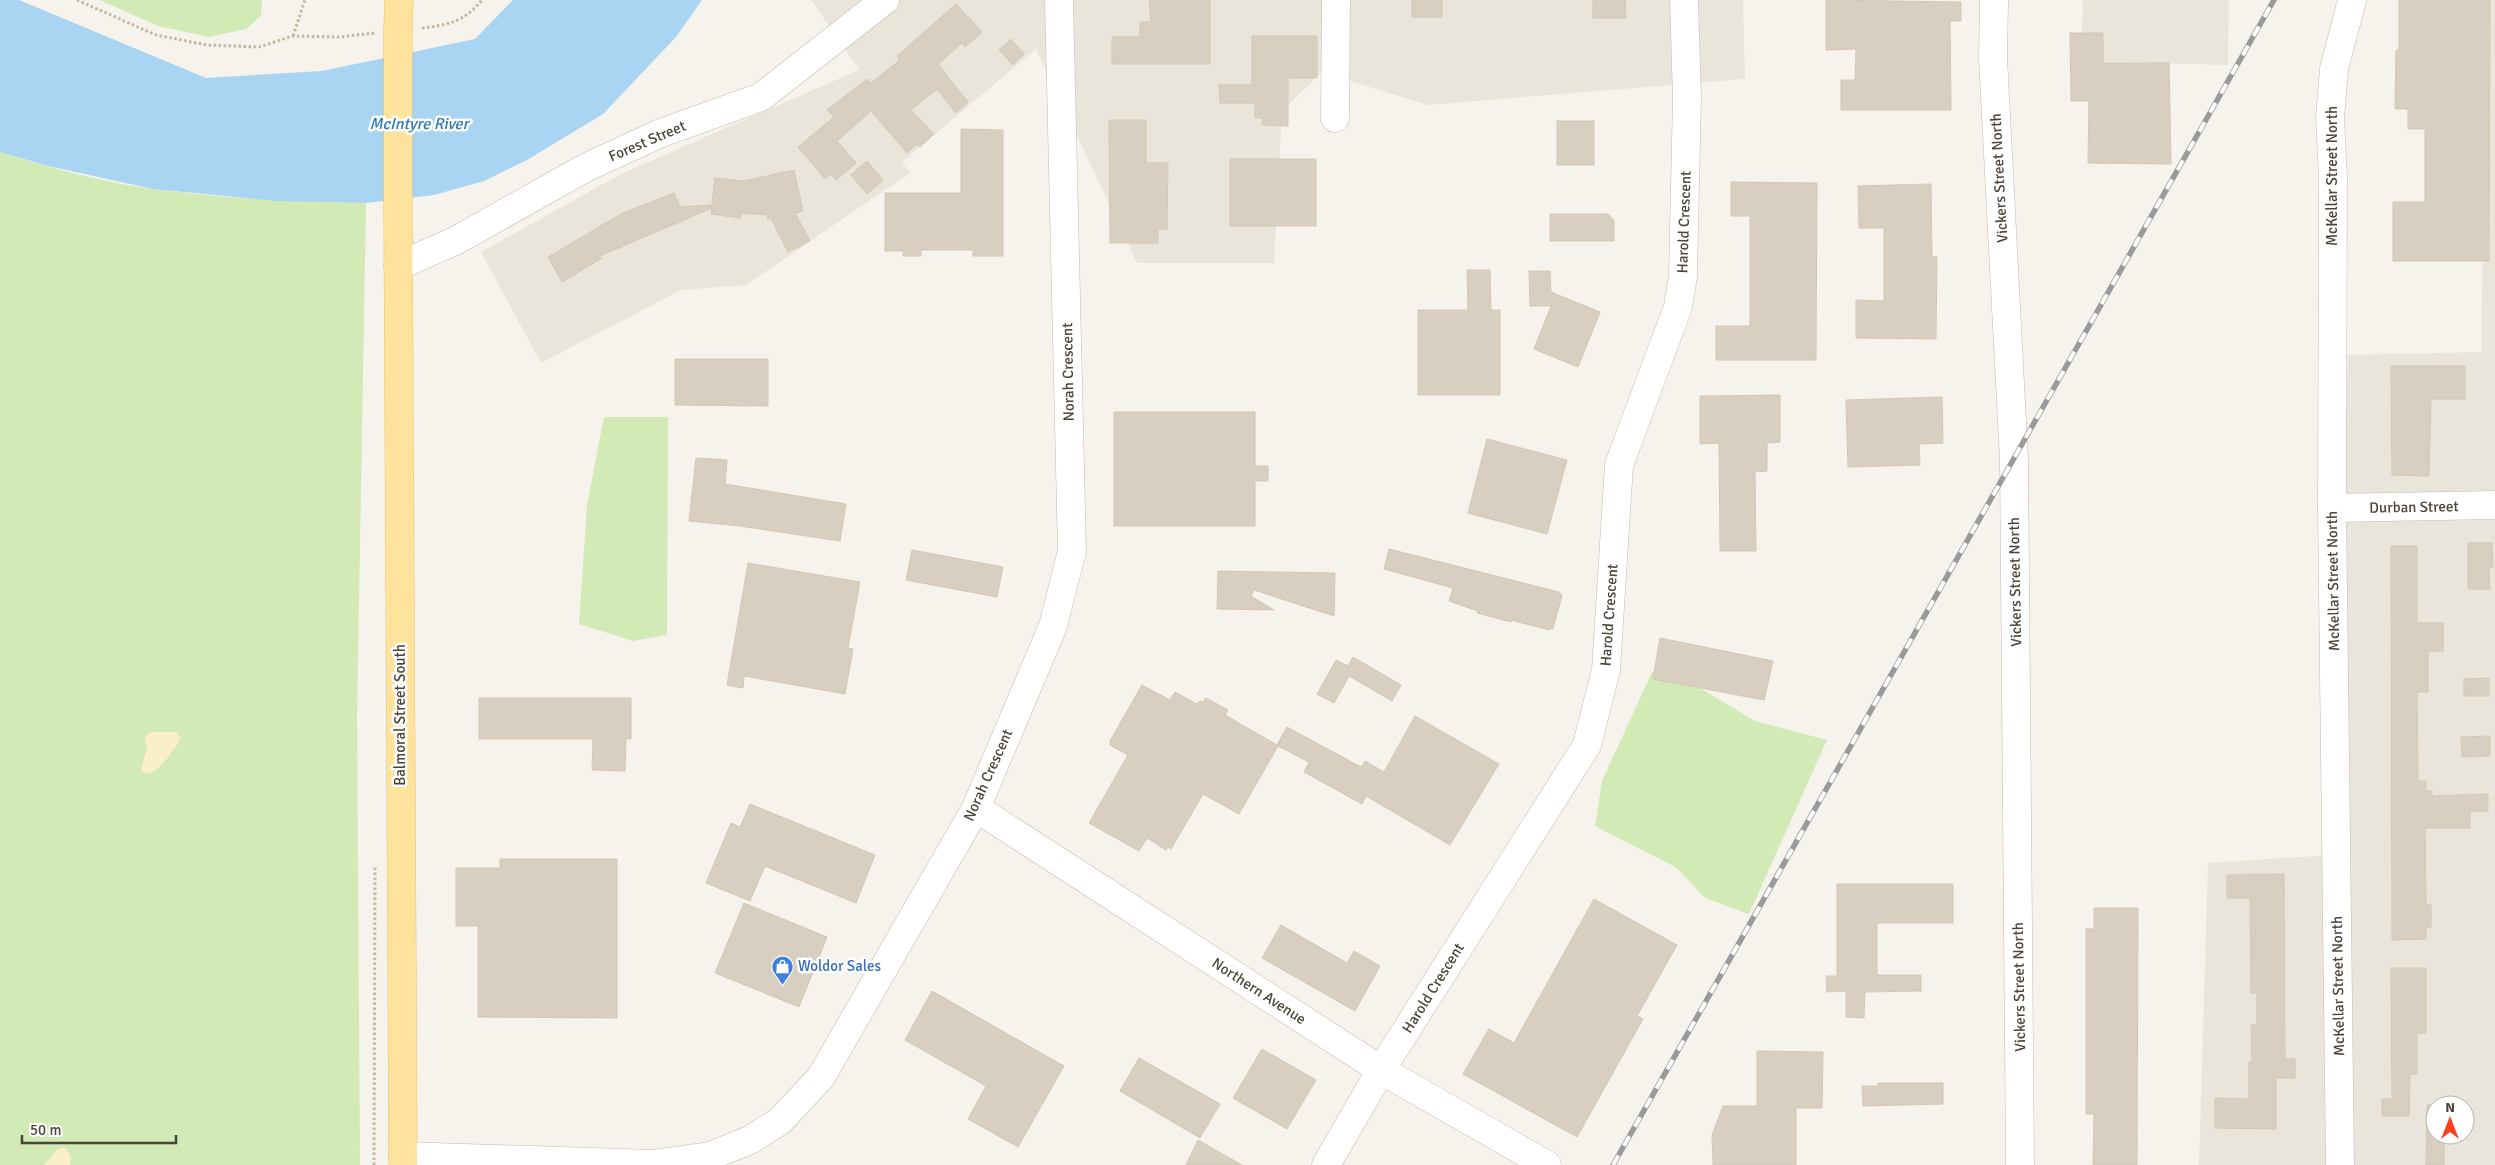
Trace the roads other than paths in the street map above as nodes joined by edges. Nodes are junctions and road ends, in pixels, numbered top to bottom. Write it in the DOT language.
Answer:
graph roads {
  1 [pos="399,0"];
  2 [pos="885,0"];
  3 [pos="1059,0"];
  4 [pos="1336,0"];
  5 [pos="1684,0"];
  6 [pos="1994,0"];
  7 [pos="2352,0"];
  8 [pos="1336,118"];
  9 [pos="398,266"];
  10 [pos="2495,506"];
  11 [pos="2332,508"];
  12 [pos="976,808"];
  13 [pos="1381,1070"];
  14 [pos="403,1160"];
  15 [pos="486,1162"];
  16 [pos="616,1164"];
  17 [pos="1326,1165"];
  18 [pos="1547,1165"];
  19 [pos="2020,1165"];
  20 [pos="2340,1165"];
  1 -- 9 [label="main road, Balmoral Street South, bridge"];
  2 -- 9 [label="street, Forest Street"];
  3 -- 12 [label="street, Norah Crescent"];
  4 -- 8 [label="street"];
  5 -- 13 [label="street, Harold Crescent"];
  6 -- 19 [label="street, Vickers Street North"];
  7 -- 11 [label="street, McKellar Street North"];
  9 -- 14 [label="main road, Balmoral Street South"];
  10 -- 11 [label="street, Durban Street"];
  11 -- 20 [label="street, McKellar Street North"];
  12 -- 13 [label="street, Northern Avenue"];
  12 -- 16 [label="street, Norah Crescent"];
  13 -- 17 [label="street, Harold Crescent"];
  13 -- 18 [label="street, Northern Avenue"];
  14 -- 15 [label="street, Norah Crescent"];
  15 -- 16 [label="street, Norah Crescent"];
}
